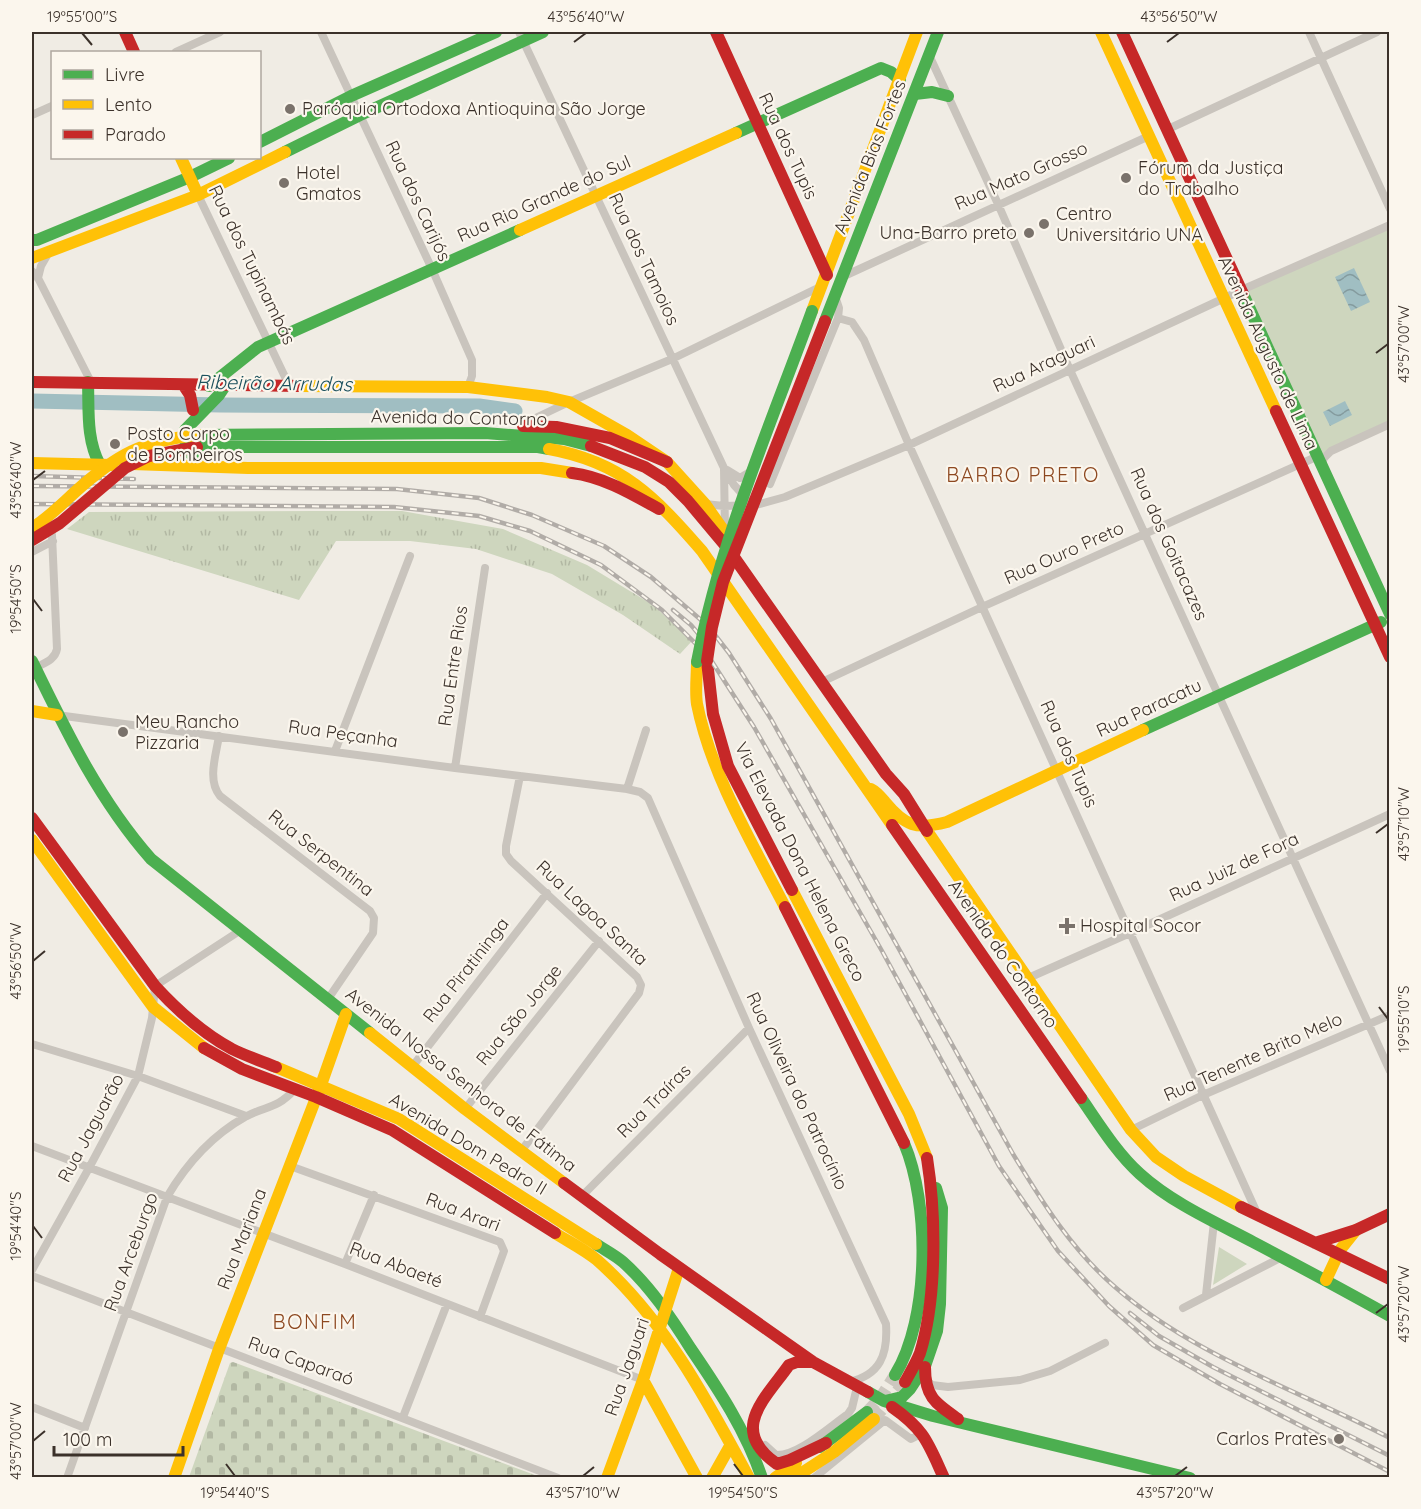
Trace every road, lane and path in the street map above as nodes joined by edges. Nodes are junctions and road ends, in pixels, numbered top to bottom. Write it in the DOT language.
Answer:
graph roads {
  1 [pos="125,32"];
  2 [pos="220,32"];
  3 [pos="321,32"];
  4 [pos="496,32"];
  5 [pos="543,32"];
  6 [pos="716,32"];
  7 [pos="918,32"];
  8 [pos="1101,32"];
  9 [pos="1122,32"];
  10 [pos="1309,32"];
  11 [pos="1377,32"];
  12 [pos="941,33"];
  13 [pos="522,36"];
  14 [pos="134,51"];
  15 [pos="178,51"];
  16 [pos="929,55"];
  17 [pos="1320,57"];
  18 [pos="900,80"];
  19 [pos="915,94"];
  20 [pos="351,96"];
  21 [pos="948,96"];
  22 [pos="51,106"];
  23 [pos="32,115"];
  24 [pos="360,115"];
  25 [pos="757,123"];
  26 [pos="1166,130"];
  27 [pos="1149,136"];
  28 [pos="261,141"];
  29 [pos="182,159"];
  30 [pos="227,159"];
  31 [pos="190,177"];
  32 [pos="198,195"];
  33 [pos="597,196"];
  34 [pos="998,204"];
  35 [pos="1389,209"];
  36 [pos="1389,225"];
  37 [pos="32,240"];
  38 [pos="49,252"];
  39 [pos="32,258"];
  40 [pos="432,269"];
  41 [pos="32,271"];
  42 [pos="842,277"];
  43 [pos="38,278"];
  44 [pos="823,284"];
  45 [pos="1240,291"];
  46 [pos="1223,299"];
  47 [pos="812,311"];
  48 [pos="831,319"];
  49 [pos="270,342"];
  50 [pos="672,359"];
  51 [pos="1070,370"];
  52 [pos="32,382"];
  53 [pos="87,385"];
  54 [pos="294,385"];
  55 [pos="468,387"];
  56 [pos="218,389"];
  57 [pos="192,393"];
  58 [pos="569,402"];
  59 [pos="189,418"];
  60 [pos="1389,424"];
  61 [pos="518,426"];
  62 [pos="485,433"];
  63 [pos="198,441"];
  64 [pos="909,445"];
  65 [pos="1331,451"];
  66 [pos="1317,457"];
  67 [pos="667,462"];
  68 [pos="32,463"];
  69 [pos="144,464"];
  70 [pos="100,465"];
  71 [pos="1300,465"];
  72 [pos="248,468"];
  73 [pos="724,468"];
  74 [pos="750,472"];
  75 [pos="770,484"];
  76 [pos="785,497"];
  77 [pos="705,504"];
  78 [pos="756,505"];
  79 [pos="724,506"];
  80 [pos="673,518"];
  81 [pos="32,528"];
  82 [pos="725,531"];
  83 [pos="1146,534"];
  84 [pos="32,540"];
  85 [pos="32,552"];
  86 [pos="410,556"];
  87 [pos="484,568"];
  88 [pos="982,607"];
  89 [pos="1389,616"];
  90 [pos="1375,624"];
  91 [pos="1389,657"];
  92 [pos="702,661"];
  93 [pos="33,664"];
  94 [pos="826,680"];
  95 [pos="1218,695"];
  96 [pos="32,711"];
  97 [pos="57,715"];
  98 [pos="646,730"];
  99 [pos="219,736"];
  100 [pos="335,751"];
  101 [pos="455,768"];
  102 [pos="1057,771"];
  103 [pos="520,776"];
  104 [pos="867,788"];
  105 [pos="627,789"];
  106 [pos="904,794"];
  107 [pos="648,798"];
  108 [pos="1389,814"];
  109 [pos="32,818"];
  110 [pos="925,828"];
  111 [pos="32,840"];
  112 [pos="1293,859"];
  113 [pos="547,893"];
  114 [pos="240,930"];
  115 [pos="1130,933"];
  116 [pos="599,941"];
  117 [pos="1026,979"];
  118 [pos="155,986"];
  119 [pos="328,999"];
  120 [pos="153,1007"];
  121 [pos="346,1014"];
  122 [pos="1389,1015"];
  123 [pos="1369,1025"];
  124 [pos="749,1028"];
  125 [pos="32,1044"];
  126 [pos="411,1067"];
  127 [pos="1389,1071"];
  128 [pos="138,1076"];
  129 [pos="294,1090"];
  130 [pos="318,1091"];
  131 [pos="1203,1095"];
  132 [pos="465,1109"];
  133 [pos="246,1116"];
  134 [pos="1131,1130"];
  135 [pos="32,1146"];
  136 [pos="522,1150"];
  137 [pos="926,1152"];
  138 [pos="290,1166"];
  139 [pos="89,1168"];
  140 [pos="374,1196"];
  141 [pos="582,1196"];
  142 [pos="167,1197"];
  143 [pos="1389,1214"];
  144 [pos="1258,1216"];
  145 [pos="1214,1222"];
  146 [pos="1356,1230"];
  147 [pos="263,1233"];
  148 [pos="1315,1243"];
  149 [pos="1338,1255"];
  150 [pos="1282,1257"];
  151 [pos="345,1264"];
  152 [pos="679,1268"];
  153 [pos="32,1270"];
  154 [pos="32,1276"];
  155 [pos="1389,1279"];
  156 [pos="1326,1280"];
  157 [pos="1206,1295"];
  158 [pos="447,1304"];
  159 [pos="1389,1307"];
  160 [pos="1183,1308"];
  161 [pos="665,1309"];
  162 [pos="127,1312"];
  163 [pos="1389,1316"];
  164 [pos="480,1317"];
  165 [pos="659,1328"];
  166 [pos="1105,1343"];
  167 [pos="219,1349"];
  168 [pos="813,1362"];
  169 [pos="925,1372"];
  170 [pos="643,1380"];
  171 [pos="853,1385"];
  172 [pos="948,1387"];
  173 [pos="884,1401"];
  174 [pos="934,1402"];
  175 [pos="32,1407"];
  176 [pos="403,1417"];
  177 [pos="961,1421"];
  178 [pos="85,1428"];
  179 [pos="923,1433"];
  180 [pos="754,1435"];
  181 [pos="826,1443"];
  182 [pos="730,1446"];
  183 [pos="67,1478"];
  184 [pos="174,1478"];
  185 [pos="558,1478"];
  186 [pos="607,1478"];
  187 [pos="697,1478"];
  188 [pos="712,1478"];
  189 [pos="749,1478"];
  190 [pos="762,1478"];
  191 [pos="775,1478"];
  192 [pos="794,1478"];
  193 [pos="814,1478"];
  194 [pos="944,1478"];
  195 [pos="1190,1478"];
  1 -- 14 [label="main road"];
  2 -- 15 [label="street"];
  3 -- 20 [label="street, Rua dos Carijós"];
  4 -- 20 [label="main road"];
  5 -- 13 [label="main road"];
  6 -- 25 [label="main road, Rua dos Tupis"];
  7 -- 12 [label="main road"];
  7 -- 16 [label="main road, Rua dos Goitacazes"];
  7 -- 18 [label="main road, Avenida Bias Fortes"];
  8 -- 27 [label="main road, Avenida Augusto de Lima"];
  9 -- 26 [label="main road, Avenida Augusto de Lima"];
  10 -- 17 [label="street"];
  11 -- 17 [label="street"];
  12 -- 16 [label="main road, Avenida Bias Fortes"];
  13 -- 24 [label="main road"];
  13 -- 33 [label="street, Rua dos Tamoios"];
  16 -- 19 [label="main road, Avenida Bias Fortes"];
  16 -- 21 [label="street, Rua dos Goitacazes"];
  17 -- 26 [label="street"];
  17 -- 35 [label="street"];
  18 -- 25 [label="main road, Rua Rio Grande do Sul"];
  18 -- 44 [label="main road, Avenida Bias Fortes"];
  19 -- 21 [label="main road"];
  19 -- 42 [label="main road, Avenida Bias Fortes"];
  20 -- 24 [label="street, Rua dos Carijós"];
  20 -- 28 [label="main road"];
  21 -- 34 [label="street, Rua dos Goitacazes"];
  22 -- 23 [label="street"];
  24 -- 32 [label="main road"];
  24 -- 40 [label="street, Rua dos Carijós"];
  25 -- 33 [label="main road, Rua Rio Grande do Sul"];
  25 -- 44 [label="main road, Rua dos Tupis"];
  26 -- 45 [label="main road, Avenida Augusto de Lima"];
  27 -- 34 [label="street, Rua Mato Grosso"];
  27 -- 46 [label="main road, Avenida Augusto de Lima"];
  29 -- 31 [label="main road, Rua dos Tupinambás"];
  30 -- 31 [label="main road"];
  31 -- 32 [label="main road, Rua dos Tupinambás"];
  31 -- 37 [label="main road"];
  32 -- 38 [label="main road"];
  32 -- 49 [label="street, Rua dos Tupinambás"];
  33 -- 40 [label="main road, Rua Rio Grande do Sul"];
  33 -- 50 [label="street, Rua dos Tamoios"];
  34 -- 42 [label="street, Rua Mato Grosso"];
  34 -- 51 [label="street, Rua dos Goitacazes"];
  36 -- 45 [label="street, Rua Araguari"];
  38 -- 39 [label="main road"];
  38 -- 43 [label="street"];
  40 -- 49 [label="main road, Rua Rio Grande do Sul"];
  40 -- 55 [label="street, Rua dos Carijós"];
  41 -- 43 [label="street"];
  42 -- 48 [label="main road, Avenida Bias Fortes"];
  43 -- 53 [label="street"];
  44 -- 47 [label="main road, Avenida Bias Fortes"];
  44 -- 50 [label="street"];
  44 -- 74 [label="street, Avenida Bias Fortes"];
  45 -- 46 [label="street, Rua Araguari"];
  45 -- 66 [label="main road, Avenida Augusto de Lima"];
  46 -- 51 [label="street, Rua Araguari"];
  46 -- 71 [label="main road, Avenida Augusto de Lima"];
  47 -- 92 [label="main road, Via Elevada Dona Helena Greco, bridge"];
  48 -- 64 [label="street, Rua dos Tupis"];
  48 -- 75 [label="street, Avenida Bias Fortes"];
  48 -- 92 [label="main road, Via Elevada Dona Helena Greco, bridge"];
  49 -- 54 [label="street, Rua dos Tupinambás"];
  49 -- 56 [label="main road, Rua Rio Grande do Sul"];
  50 -- 58 [label="street"];
  50 -- 73 [label="street, Rua dos Tamoios"];
  51 -- 64 [label="street, Rua Araguari"];
  51 -- 83 [label="street, Rua dos Goitacazes"];
  52 -- 53 [label="main road, Avenida do Contorno"];
  53 -- 57 [label="main road, Avenida do Contorno"];
  53 -- 70 [label="main road"];
  54 -- 55 [label="main road, Avenida do Contorno"];
  54 -- 56 [label="main road, Avenida do Contorno"];
  55 -- 58 [label="main road, Avenida do Contorno"];
  56 -- 57 [label="main road, Avenida do Contorno"];
  56 -- 57 [label="main road"];
  56 -- 59 [label="main road"];
  57 -- 59 [label="main road"];
  58 -- 61 [label="street"];
  58 -- 67 [label="main road, Avenida do Contorno"];
  59 -- 69 [label="main road"];
  59 -- 72 [label="main road"];
  60 -- 65 [label="street"];
  61 -- 62 [label="main road"];
  61 -- 67 [label="main road"];
  62 -- 63 [label="main road, Avenida do Contorno"];
  62 -- 106 [label="main road, Avenida do Contorno"];
  63 -- 80 [label="main road, Avenida do Contorno"];
  63 -- 81 [label="main road, Avenida do Contorno, bridge"];
  63 -- 84 [label="main road, Avenida do Contorno, bridge"];
  64 -- 76 [label="street, Rua Araguari"];
  64 -- 88 [label="street, Rua dos Tupis"];
  65 -- 66 [label="street"];
  65 -- 66 [label="street"];
  66 -- 71 [label="street, Rua Ouro Preto"];
  66 -- 89 [label="main road, Avenida Augusto de Lima"];
  67 -- 77 [label="main road, Avenida do Contorno"];
  68 -- 70 [label="main road, Avenida do Contorno"];
  69 -- 70 [label="main road, Avenida do Contorno"];
  69 -- 72 [label="main road, Avenida do Contorno"];
  71 -- 83 [label="street, Rua Ouro Preto"];
  71 -- 90 [label="main road, Avenida Augusto de Lima"];
  72 -- 80 [label="main road, Avenida do Contorno"];
  73 -- 74 [label="street"];
  73 -- 78 [label="street, Rua dos Tamoios"];
  73 -- 79 [label="street, Rua dos Tamoios"];
  74 -- 75 [label="street"];
  75 -- 76 [label="street"];
  76 -- 78 [label="street, Rua Araguari"];
  77 -- 79 [label="street, Rua Araguari"];
  77 -- 82 [label="main road, Avenida do Contorno"];
  78 -- 79 [label="street, Rua Araguari"];
  79 -- 82 [label="street, Rua dos Tamoios"];
  80 -- 104 [label="main road, Avenida do Contorno"];
  82 -- 94 [label="main road, Avenida do Contorno"];
  83 -- 88 [label="street, Rua Ouro Preto"];
  83 -- 95 [label="street, Rua dos Goitacazes"];
  85 -- 93 [label="street"];
  86 -- 100 [label="street"];
  87 -- 101 [label="street, Rua Entre Rios"];
  88 -- 94 [label="street, Rua Ouro Preto"];
  88 -- 102 [label="street, Rua dos Tupis"];
  89 -- 90 [label="main road, Rua Paracatu"];
  90 -- 91 [label="main road, Avenida Augusto de Lima"];
  90 -- 95 [label="main road, Rua Paracatu"];
  92 -- 137 [label="main road, Via Elevada Dona Helena Greco"];
  92 -- 137 [label="main road, Via Elevada Dona Helena Greco"];
  93 -- 97 [label="main road, Avenida Nossa Senhora de Fátima"];
  94 -- 106 [label="main road, Avenida do Contorno"];
  95 -- 102 [label="main road, Rua Paracatu"];
  95 -- 112 [label="street, Rua dos Goitacazes"];
  96 -- 97 [label="main road, Rua Peçanha"];
  97 -- 99 [label="street, Rua Peçanha"];
  97 -- 114 [label="main road, Avenida Nossa Senhora de Fátima"];
  98 -- 105 [label="street"];
  99 -- 100 [label="street, Rua Peçanha"];
  99 -- 119 [label="street, Rua Serpentina"];
  100 -- 101 [label="street, Rua Peçanha"];
  101 -- 103 [label="street, Rua Peçanha"];
  102 -- 110 [label="main road, Rua Paracatu"];
  102 -- 115 [label="street, Rua dos Tupis"];
  103 -- 105 [label="street, Rua Peçanha"];
  103 -- 113 [label="street, Rua Lagoa Santa"];
  104 -- 110 [label="main road"];
  104 -- 145 [label="main road, Avenida do Contorno"];
  105 -- 107 [label="street, Rua Peçanha"];
  106 -- 110 [label="main road, Avenida do Contorno"];
  107 -- 124 [label="street, Rua Oliveira do Patrocínio"];
  108 -- 112 [label="street, Rua Juiz de Fora"];
  109 -- 118 [label="main road, Avenida Dom Pedro II"];
  110 -- 117 [label="main road, Avenida do Contorno"];
  111 -- 120 [label="main road, Avenida Dom Pedro II"];
  112 -- 115 [label="street, Rua Juiz de Fora"];
  112 -- 123 [label="street, Rua dos Goitacazes"];
  113 -- 116 [label="street, Rua Lagoa Santa"];
  113 -- 126 [label="street, Rua Piratininga"];
  114 -- 118 [label="street"];
  114 -- 119 [label="main road, Avenida Nossa Senhora de Fátima"];
  115 -- 117 [label="street, Rua Juiz de Fora"];
  115 -- 131 [label="street, Rua dos Tupis"];
  116 -- 132 [label="street, Rua São Jorge"];
  116 -- 136 [label="street, Rua Lagoa Santa"];
  117 -- 134 [label="main road, Avenida do Contorno"];
  118 -- 120 [label="street, Rua Jaguarão"];
  118 -- 130 [label="main road, Avenida Dom Pedro II"];
  119 -- 121 [label="main road, Avenida Nossa Senhora de Fátima"];
  120 -- 128 [label="street, Rua Jaguarão"];
  120 -- 129 [label="main road, Avenida Dom Pedro II"];
  121 -- 126 [label="main road, Avenida Nossa Senhora de Fátima"];
  121 -- 130 [label="main road, Rua Mariana"];
  122 -- 123 [label="street, Rua Tenente Brito Melo"];
  123 -- 127 [label="street, Rua dos Goitacazes"];
  123 -- 131 [label="street, Rua Tenente Brito Melo"];
  124 -- 141 [label="street, Rua Traíras"];
  124 -- 171 [label="street, Rua Oliveira do Patrocínio"];
  125 -- 128 [label="street"];
  126 -- 132 [label="main road, Avenida Nossa Senhora de Fátima"];
  128 -- 133 [label="street"];
  128 -- 139 [label="street, Rua Jaguarão"];
  129 -- 130 [label="main road, Avenida Dom Pedro II"];
  129 -- 133 [label="street, Rua Arceburgo"];
  130 -- 138 [label="main road, Rua Mariana"];
  130 -- 161 [label="main road, Avenida Dom Pedro II"];
  130 -- 165 [label="main road, Avenida Dom Pedro II"];
  131 -- 134 [label="street, Rua Tenente Brito Melo"];
  131 -- 144 [label="street, Rua dos Tupis"];
  132 -- 136 [label="main road, Avenida Nossa Senhora de Fátima"];
  133 -- 142 [label="street, Rua Arceburgo"];
  134 -- 144 [label="main road, Avenida do Contorno"];
  135 -- 139 [label="street, Rua Abaeté"];
  136 -- 141 [label="main road, Avenida Nossa Senhora de Fátima"];
  137 -- 169 [label="main road"];
  138 -- 140 [label="street, Rua Arari"];
  138 -- 147 [label="main road, Rua Mariana"];
  139 -- 142 [label="street, Rua Abaeté"];
  139 -- 153 [label="street, Rua Jaguarão"];
  140 -- 151 [label="street"];
  140 -- 164 [label="street, Rua Arari"];
  141 -- 152 [label="main road, Avenida Nossa Senhora de Fátima"];
  142 -- 147 [label="street, Rua Abaeté"];
  142 -- 162 [label="street, Rua Arceburgo"];
  143 -- 146 [label="main road"];
  144 -- 148 [label="main road, Avenida do Contorno"];
  145 -- 150 [label="main road, Avenida do Contorno"];
  145 -- 157 [label="street"];
  146 -- 148 [label="main road"];
  146 -- 149 [label="main road"];
  147 -- 151 [label="street, Rua Abaeté"];
  147 -- 167 [label="main road, Rua Mariana"];
  148 -- 149 [label="main road, Avenida do Contorno"];
  149 -- 155 [label="main road, Avenida do Contorno"];
  149 -- 156 [label="main road"];
  150 -- 156 [label="main road, Avenida do Contorno"];
  150 -- 157 [label="street"];
  151 -- 158 [label="street, Rua Abaeté"];
  152 -- 161 [label="main road, Rua Jaguari"];
  152 -- 168 [label="main road, Avenida Nossa Senhora de Fátima"];
  154 -- 162 [label="street, Rua Caparaó"];
  156 -- 159 [label="main road"];
  156 -- 163 [label="main road, Avenida do Contorno"];
  157 -- 160 [label="street"];
  158 -- 164 [label="street, Rua Abaeté"];
  158 -- 176 [label="street"];
  161 -- 165 [label="main road, Rua Jaguari"];
  161 -- 190 [label="main road, Avenida Dom Pedro II"];
  162 -- 167 [label="street, Rua Caparaó"];
  162 -- 178 [label="street, Rua Arceburgo"];
  164 -- 170 [label="street, Rua Abaeté"];
  165 -- 170 [label="main road, Rua Jaguari"];
  165 -- 182 [label="main road, Avenida Dom Pedro II"];
  166 -- 172 [label="street"];
  167 -- 176 [label="street, Rua Caparaó"];
  167 -- 184 [label="main road, Rua Mariana"];
  168 -- 171 [label="main road, Avenida Nossa Senhora de Fátima"];
  168 -- 180 [label="main road"];
  169 -- 172 [label="street"];
  169 -- 173 [label="main road"];
  169 -- 174 [label="main road"];
  170 -- 186 [label="main road, Rua Jaguari"];
  170 -- 187 [label="main road"];
  171 -- 173 [label="main road, Avenida Nossa Senhora de Fátima"];
  171 -- 180 [label="street"];
  172 -- 174 [label="street"];
  173 -- 177 [label="main road, Avenida Nossa Senhora de Fátima"];
  173 -- 179 [label="main road"];
  174 -- 177 [label="main road, Avenida Nossa Senhora de Fátima"];
  175 -- 178 [label="street"];
  176 -- 185 [label="street, Rua Caparaó"];
  177 -- 195 [label="main road, Avenida Nossa Senhora de Fátima"];
  178 -- 183 [label="street, Rua Arceburgo"];
  179 -- 193 [label="street"];
  179 -- 194 [label="main road"];
  180 -- 181 [label="main road"];
  181 -- 191 [label="main road"];
  181 -- 192 [label="main road"];
  182 -- 188 [label="main road"];
  182 -- 189 [label="main road, Avenida Dom Pedro II"];
}
